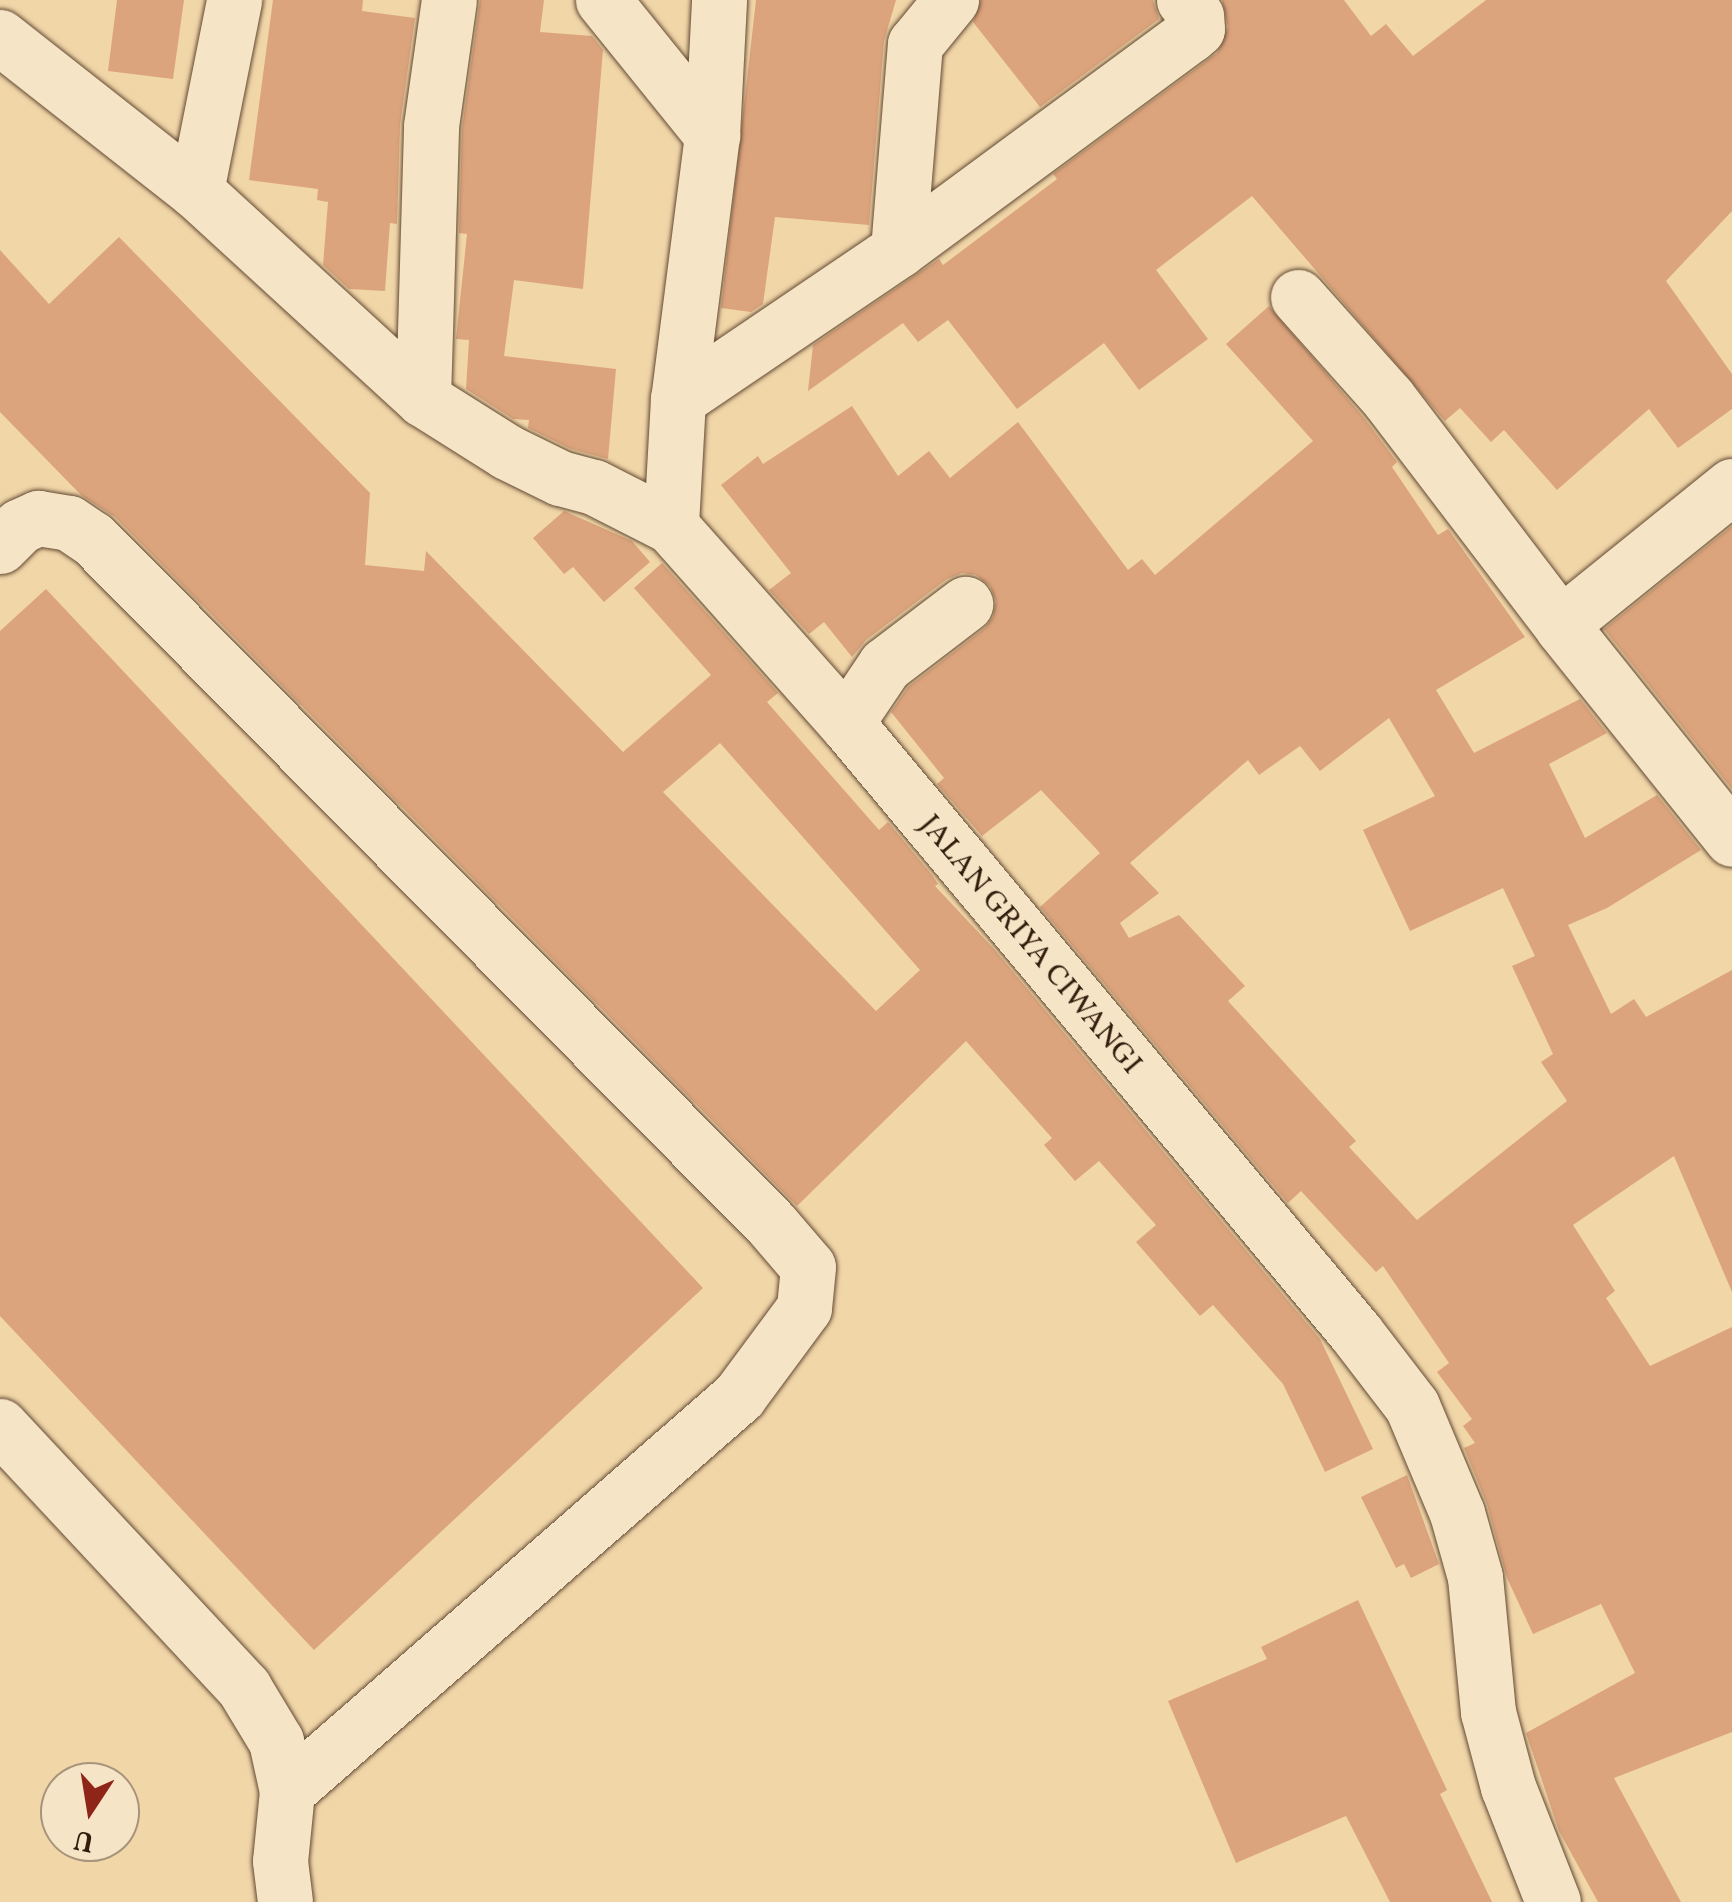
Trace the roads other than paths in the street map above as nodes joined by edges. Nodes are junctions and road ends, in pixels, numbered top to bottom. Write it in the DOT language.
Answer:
graph roads {
  1 [pos="234,0"];
  2 [pos="449,0"];
  3 [pos="603,0"];
  4 [pos="719,0"];
  5 [pos="951,0"];
  6 [pos="1184,0"];
  7 [pos="0,37"];
  8 [pos="712,135"];
  9 [pos="196,190"];
  10 [pos="898,250"];
  11 [pos="1298,297"];
  12 [pos="678,399"];
  13 [pos="423,400"];
  14 [pos="1732,486"];
  15 [pos="671,526"];
  16 [pos="0,546"];
  17 [pos="965,604"];
  18 [pos="1563,628"];
  19 [pos="846,723"];
  20 [pos="1732,838"];
  21 [pos="0,1426"];
  22 [pos="288,1791"];
  23 [pos="285,1902"];
  24 [pos="1553,1902"];
  1 -- 9 [label="street"];
  2 -- 13 [label="street"];
  3 -- 8 [label="street"];
  4 -- 8 [label="street"];
  5 -- 10 [label="street"];
  6 -- 10 [label="street"];
  7 -- 9 [label="street"];
  8 -- 12 [label="street"];
  9 -- 13 [label="street"];
  10 -- 12 [label="street"];
  11 -- 18 [label="street"];
  12 -- 15 [label="street"];
  13 -- 15 [label="street"];
  14 -- 18 [label="street"];
  15 -- 19 [label="street, JALAN GRIYA CIWANGI"];
  16 -- 22 [label="street"];
  17 -- 19 [label="street"];
  18 -- 20 [label="street"];
  19 -- 24 [label="street, JALAN GRIYA CIWANGI"];
  21 -- 22 [label="street"];
  22 -- 23 [label="street"];
}
